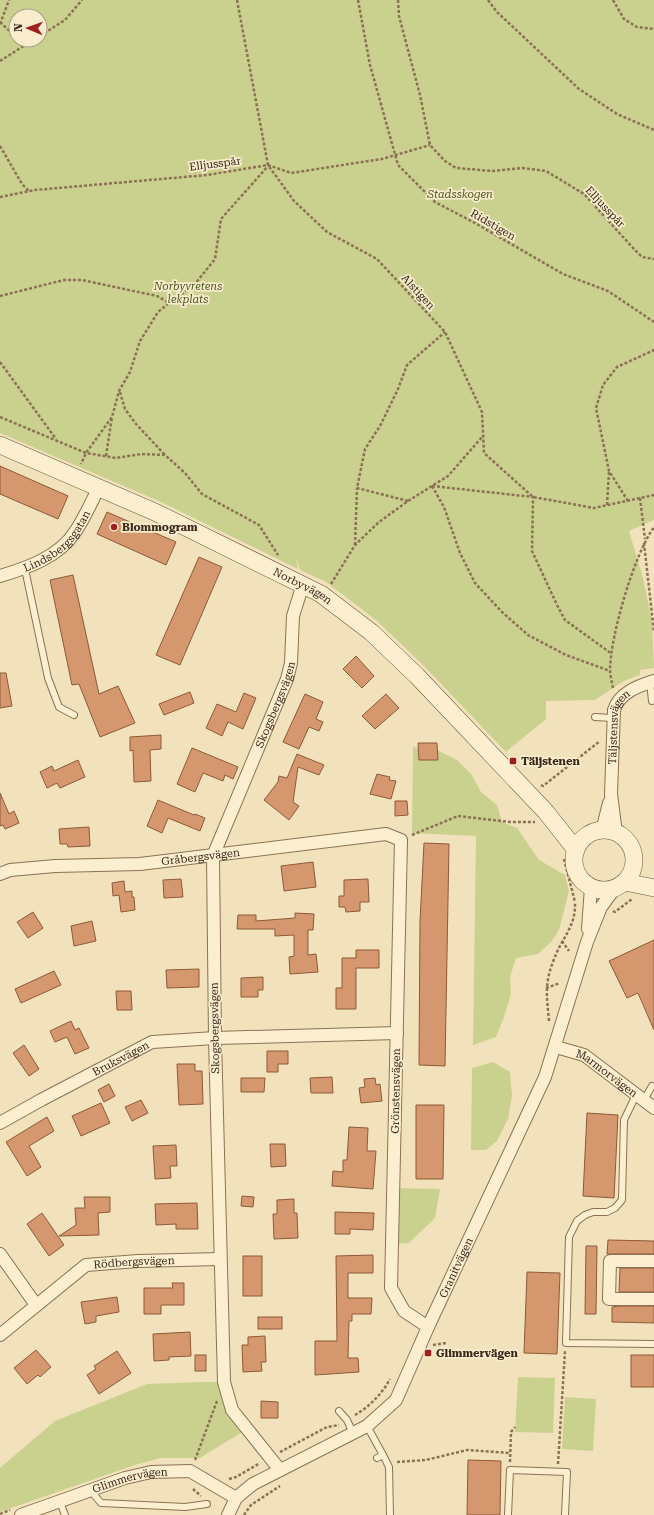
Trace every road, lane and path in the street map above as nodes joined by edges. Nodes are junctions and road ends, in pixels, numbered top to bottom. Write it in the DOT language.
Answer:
graph roads {
  1 [pos="9,0"];
  2 [pos="82,0"];
  3 [pos="237,0"];
  4 [pos="358,0"];
  5 [pos="398,0"];
  6 [pos="488,0"];
  7 [pos="613,0"];
  8 [pos="0,23"];
  9 [pos="654,29"];
  10 [pos="8,30"];
  11 [pos="48,31"];
  12 [pos="20,48"];
  13 [pos="0,61"];
  14 [pos="654,130"];
  15 [pos="430,145"];
  16 [pos="0,146"];
  17 [pos="395,156"];
  18 [pos="268,165"];
  19 [pos="29,192"];
  20 [pos="0,197"];
  21 [pos="654,259"];
  22 [pos="0,296"];
  23 [pos="169,303"];
  24 [pos="654,322"];
  25 [pos="445,332"];
  26 [pos="654,350"];
  27 [pos="0,362"];
  28 [pos="119,391"];
  29 [pos="0,417"];
  30 [pos="112,417"];
  31 [pos="483,436"];
  32 [pos="56,440"];
  33 [pos="0,445"];
  34 [pos="86,453"];
  35 [pos="165,455"];
  36 [pos="106,456"];
  37 [pos="609,471"];
  38 [pos="75,478"];
  39 [pos="432,486"];
  40 [pos="357,488"];
  41 [pos="98,489"];
  42 [pos="654,495"];
  43 [pos="533,497"];
  44 [pos="640,498"];
  45 [pos="408,501"];
  46 [pos="628,501"];
  47 [pos="607,505"];
  48 [pos="654,526"];
  49 [pos="644,541"];
  50 [pos="355,545"];
  51 [pos="279,556"];
  52 [pos="25,569"];
  53 [pos="0,576"];
  54 [pos="303,584"];
  55 [pos="320,594"];
  56 [pos="654,632"];
  57 [pos="612,654"];
  58 [pos="610,670"];
  59 [pos="652,682"];
  60 [pos="616,701"];
  61 [pos="652,701"];
  62 [pos="74,715"];
  63 [pos="596,718"];
  64 [pos="612,718"];
  65 [pos="612,733"];
  66 [pos="543,786"];
  67 [pos="538,819"];
  68 [pos="601,833"];
  69 [pos="401,840"];
  70 [pos="569,852"];
  71 [pos="213,856"];
  72 [pos="633,865"];
  73 [pos="0,874"];
  74 [pos="654,882"];
  75 [pos="620,885"];
  76 [pos="591,888"];
  77 [pos="654,888"];
  78 [pos="638,897"];
  79 [pos="575,902"];
  80 [pos="596,906"];
  81 [pos="562,942"];
  82 [pos="569,951"];
  83 [pos="560,983"];
  84 [pos="546,989"];
  85 [pos="546,1028"];
  86 [pos="397,1033"];
  87 [pos="215,1038"];
  88 [pos="556,1047"];
  89 [pos="652,1086"];
  90 [pos="640,1097"];
  91 [pos="654,1108"];
  92 [pos="0,1123"];
  93 [pos="0,1254"];
  94 [pos="220,1259"];
  95 [pos="654,1261"];
  96 [pos="654,1299"];
  97 [pos="36,1305"];
  98 [pos="428,1327"];
  99 [pos="0,1335"];
  100 [pos="446,1343"];
  101 [pos="566,1343"];
  102 [pos="654,1344"];
  103 [pos="431,1345"];
  104 [pos="392,1376"];
  105 [pos="224,1382"];
  106 [pos="340,1411"];
  107 [pos="347,1420"];
  108 [pos="367,1426"];
  109 [pos="516,1427"];
  110 [pos="354,1433"];
  111 [pos="510,1453"];
  112 [pos="383,1454"];
  113 [pos="270,1457"];
  114 [pos="377,1458"];
  115 [pos="387,1461"];
  116 [pos="280,1470"];
  117 [pos="510,1470"];
  118 [pos="190,1471"];
  119 [pos="557,1472"];
  120 [pos="242,1473"];
  121 [pos="284,1483"];
  122 [pos="91,1491"];
  123 [pos="236,1498"];
  124 [pos="60,1502"];
  125 [pos="207,1504"];
  126 [pos="21,1515"];
  127 [pos="65,1515"];
  128 [pos="228,1515"];
  129 [pos="244,1515"];
  130 [pos="390,1515"];
  131 [pos="508,1515"];
  132 [pos="565,1515"];
  1 -- 8 [label="path"];
  2 -- 11 [label="path"];
  3 -- 18 [label="path, Alstigen"];
  4 -- 17 [label="path, Ridstigen"];
  5 -- 15 [label="path"];
  6 -- 14 [label="path"];
  7 -- 9 [label="path"];
  8 -- 10 [label="path"];
  12 -- 13 [label="path"];
  15 -- 17 [label="path, Elljusspår"];
  15 -- 21 [label="path, Elljusspår"];
  16 -- 19 [label="path"];
  17 -- 18 [label="path, Elljusspår"];
  17 -- 24 [label="path, Ridstigen"];
  18 -- 19 [label="path, Elljusspår"];
  18 -- 23 [label="path"];
  18 -- 25 [label="path, Alstigen"];
  19 -- 20 [label="path, Elljusspår"];
  22 -- 23 [label="path"];
  23 -- 28 [label="path"];
  25 -- 31 [label="path, Alstigen"];
  25 -- 40 [label="path"];
  26 -- 37 [label="path"];
  27 -- 32 [label="path"];
  28 -- 30 [label="path"];
  28 -- 35 [label="path"];
  29 -- 32 [label="path"];
  30 -- 34 [label="path"];
  30 -- 36 [label="path"];
  31 -- 39 [label="path"];
  31 -- 43 [label="path, Alstigen"];
  32 -- 34 [label="path"];
  33 -- 38 [label="street, Norbyvägen"];
  34 -- 36 [label="path"];
  34 -- 38 [label="path"];
  35 -- 36 [label="path"];
  35 -- 51 [label="path"];
  37 -- 46 [label="path"];
  37 -- 47 [label="path"];
  38 -- 41 [label="street, Norbyvägen"];
  39 -- 43 [label="path"];
  39 -- 45 [label="path"];
  39 -- 58 [label="path"];
  40 -- 45 [label="path"];
  40 -- 50 [label="path"];
  41 -- 52 [label="street, Lindsbergsgatan"];
  41 -- 54 [label="street, Norbyvägen"];
  42 -- 44 [label="path"];
  43 -- 47 [label="path"];
  43 -- 57 [label="path"];
  44 -- 46 [label="path"];
  44 -- 49 [label="path"];
  45 -- 50 [label="path"];
  46 -- 47 [label="path"];
  48 -- 49 [label="path"];
  49 -- 56 [label="path"];
  49 -- 57 [label="path"];
  50 -- 55 [label="path"];
  52 -- 53 [label="street, Lindsbergsgatan"];
  52 -- 62 [label="lane"];
  54 -- 55 [label="street, Norbyvägen"];
  54 -- 71 [label="street, Skogsbergsvägen"];
  55 -- 67 [label="street, Norbyvägen"];
  57 -- 58 [label="path"];
  58 -- 60 [label="path"];
  59 -- 60 [label="street, Täljstensvägen"];
  59 -- 61 [label="lane"];
  60 -- 64 [label="street, Täljstensvägen"];
  63 -- 64 [label="lane"];
  64 -- 65 [label="street, Täljstensvägen"];
  65 -- 66 [label="path"];
  65 -- 68 [label="street, Täljstensvägen"];
  67 -- 68 [label="street, Norbyvägen"];
  67 -- 69 [label="path"];
  67 -- 70 [label="street, Norbyvägen"];
  68 -- 70 [label="street"];
  68 -- 72 [label="street"];
  69 -- 71 [label="street, Gråbergsvägen"];
  69 -- 86 [label="street, Grönstensvägen"];
  70 -- 76 [label="street"];
  70 -- 79 [label="path"];
  71 -- 73 [label="street, Gråbergsvägen"];
  71 -- 87 [label="street, Skogsbergsvägen"];
  72 -- 74 [label="street"];
  72 -- 75 [label="street"];
  75 -- 76 [label="street"];
  75 -- 77 [label="street"];
  75 -- 80 [label="street, Granitvägen"];
  76 -- 80 [label="street, Granitvägen"];
  78 -- 80 [label="path"];
  79 -- 80 [label="path"];
  79 -- 81 [label="path"];
  80 -- 88 [label="street, Granitvägen"];
  81 -- 82 [label="path"];
  81 -- 84 [label="path"];
  83 -- 84 [label="path"];
  84 -- 85 [label="path"];
  86 -- 87 [label="street, Bruksvägen"];
  86 -- 98 [label="street, Grönstensvägen"];
  87 -- 92 [label="street, Bruksvägen"];
  87 -- 94 [label="street, Skogsbergsvägen"];
  88 -- 90 [label="street, Marmorvägen"];
  88 -- 98 [label="street, Granitvägen"];
  89 -- 90 [label="lane"];
  90 -- 91 [label="street, Marmorvägen"];
  90 -- 101 [label="lane"];
  93 -- 97 [label="street"];
  94 -- 97 [label="street, Rödbergsvägen"];
  94 -- 105 [label="street, Skogsbergsvägen"];
  95 -- 96 [label="street"];
  97 -- 99 [label="street, Rödbergsvägen"];
  98 -- 108 [label="street, Granitvägen"];
  100 -- 103 [label="path"];
  101 -- 102 [label="lane"];
  101 -- 119 [label="path"];
  104 -- 107 [label="path"];
  105 -- 113 [label="street, Skogsbergsvägen"];
  105 -- 118 [label="path"];
  106 -- 107 [label="lane"];
  107 -- 110 [label="lane"];
  107 -- 113 [label="path"];
  108 -- 110 [label="street, Granitvägen"];
  108 -- 112 [label="lane"];
  109 -- 111 [label="path"];
  110 -- 116 [label="street, Granitvägen"];
  111 -- 115 [label="path"];
  111 -- 117 [label="path"];
  112 -- 114 [label="lane"];
  112 -- 115 [label="lane"];
  113 -- 116 [label="street, Skogsbergsvägen"];
  113 -- 120 [label="path"];
  115 -- 130 [label="lane"];
  116 -- 123 [label="street, Granitvägen"];
  117 -- 119 [label="lane"];
  117 -- 131 [label="lane"];
  118 -- 122 [label="street, Glimmervägen"];
  118 -- 123 [label="street"];
  119 -- 132 [label="lane"];
  121 -- 129 [label="path"];
  122 -- 124 [label="street, Glimmervägen"];
  122 -- 125 [label="lane"];
  123 -- 128 [label="street, Granitvägen"];
  124 -- 126 [label="street, Glimmervägen"];
  124 -- 127 [label="lane"];
}
